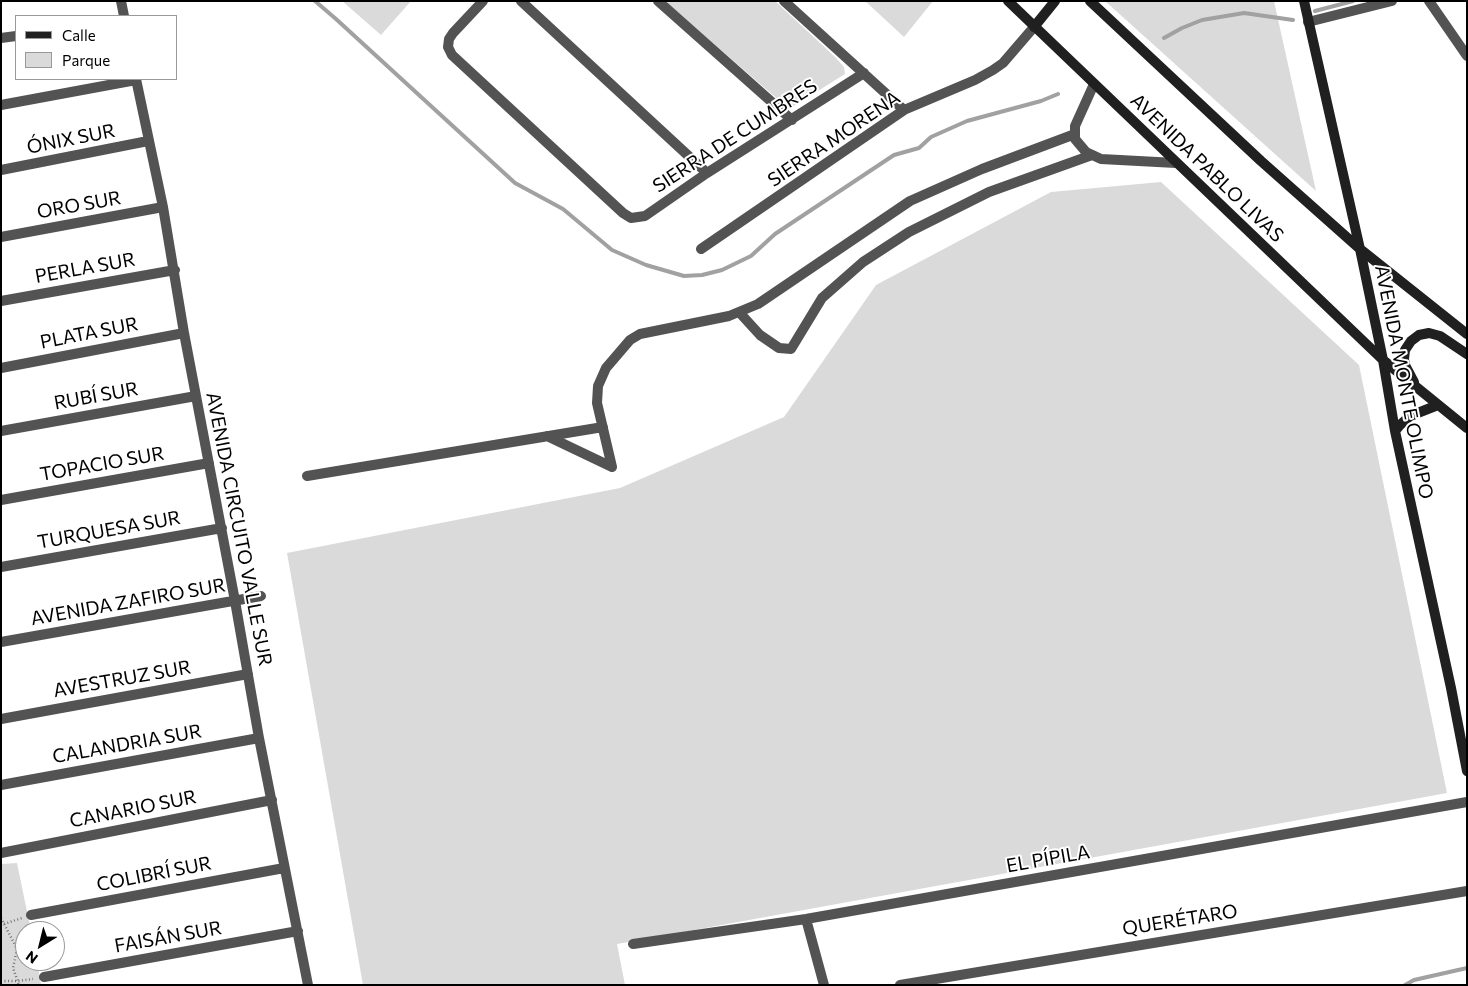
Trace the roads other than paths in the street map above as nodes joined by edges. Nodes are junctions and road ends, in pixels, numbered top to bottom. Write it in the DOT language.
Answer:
graph roads {
  1 [pos="121,1"];
  2 [pos="483,1"];
  3 [pos="522,1"];
  4 [pos="658,1"];
  5 [pos="784,1"];
  6 [pos="1008,1"];
  7 [pos="1055,1"];
  8 [pos="1090,1"];
  9 [pos="1304,1"];
  10 [pos="1392,1"];
  11 [pos="1430,1"];
  12 [pos="122,15"];
  13 [pos="1308,22"];
  14 [pos="1034,27"];
  15 [pos="15,36"];
  16 [pos="1,38"];
  17 [pos="1467,56"];
  18 [pos="864,73"];
  19 [pos="131,80"];
  20 [pos="136,80"];
  21 [pos="1094,84"];
  22 [pos="1,105"];
  23 [pos="904,110"];
  24 [pos="792,120"];
  25 [pos="1075,134"];
  26 [pos="148,141"];
  27 [pos="1092,155"];
  28 [pos="1176,162"];
  29 [pos="1,170"];
  30 [pos="707,173"];
  31 [pos="163,207"];
  32 [pos="1,236"];
  33 [pos="701,249"];
  34 [pos="1360,249"];
  35 [pos="174,270"];
  36 [pos="1,301"];
  37 [pos="739,312"];
  38 [pos="184,333"];
  39 [pos="1467,334"];
  40 [pos="1467,354"];
  41 [pos="1382,360"];
  42 [pos="1,368"];
  43 [pos="1419,389"];
  44 [pos="196,396"];
  45 [pos="1438,405"];
  46 [pos="603,427"];
  47 [pos="1467,428"];
  48 [pos="1,431"];
  49 [pos="1395,432"];
  50 [pos="548,436"];
  51 [pos="209,463"];
  52 [pos="307,476"];
  53 [pos="1,500"];
  54 [pos="222,528"];
  55 [pos="1,566"];
  56 [pos="261,596"];
  57 [pos="236,601"];
  58 [pos="1,642"];
  59 [pos="248,674"];
  60 [pos="1,719"];
  61 [pos="259,738"];
  62 [pos="1467,771"];
  63 [pos="1,785"];
  64 [pos="272,800"];
  65 [pos="1467,802"];
  66 [pos="1,853"];
  67 [pos="284,868"];
  68 [pos="1467,891"];
  69 [pos="31,915"];
  70 [pos="806,919"];
  71 [pos="298,931"];
  72 [pos="634,944"];
  73 [pos="44,977"];
  74 [pos="308,985"];
  75 [pos="824,985"];
  76 [pos="900,985"];
  1 -- 12 [label="street"];
  2 -- 30 [label="street, SIERRA DE CUMBRES"];
  3 -- 30 [label="street"];
  4 -- 24 [label="street"];
  5 -- 18 [label="street"];
  6 -- 14 [label="main road, AVENIDA PABLO LIVAS"];
  7 -- 14 [label="main road"];
  8 -- 34 [label="main road"];
  9 -- 13 [label="main road, AVENIDA MONTE OLIMPO"];
  10 -- 13 [label="street"];
  11 -- 17 [label="street"];
  13 -- 34 [label="main road, AVENIDA MONTE OLIMPO"];
  14 -- 21 [label="main road, AVENIDA PABLO LIVAS"];
  14 -- 23 [label="street, SIERRA MORENA"];
  15 -- 16 [label="street"];
  18 -- 23 [label="street"];
  18 -- 24 [label="street, SIERRA DE CUMBRES"];
  19 -- 22 [label="street"];
  20 -- 26 [label="street, AVENIDA CIRCUITO VALLE SUR"];
  21 -- 25 [label="street"];
  21 -- 28 [label="main road, AVENIDA PABLO LIVAS"];
  23 -- 33 [label="street, SIERRA MORENA"];
  24 -- 30 [label="street, SIERRA DE CUMBRES"];
  25 -- 27 [label="street"];
  25 -- 37 [label="street"];
  26 -- 29 [label="street, ÓNIX SUR"];
  26 -- 31 [label="street, AVENIDA CIRCUITO VALLE SUR"];
  27 -- 28 [label="street"];
  27 -- 37 [label="street"];
  28 -- 41 [label="main road, AVENIDA PABLO LIVAS"];
  31 -- 32 [label="street, ORO SUR"];
  31 -- 35 [label="street, AVENIDA CIRCUITO VALLE SUR"];
  34 -- 39 [label="main road"];
  34 -- 41 [label="main road, AVENIDA MONTE OLIMPO"];
  35 -- 36 [label="street, PERLA SUR"];
  35 -- 38 [label="street, AVENIDA CIRCUITO VALLE SUR"];
  37 -- 46 [label="street"];
  38 -- 42 [label="street, PLATA SUR"];
  38 -- 44 [label="street, AVENIDA CIRCUITO VALLE SUR"];
  40 -- 43 [label="main road"];
  41 -- 43 [label="main road, AVENIDA PABLO LIVAS"];
  41 -- 49 [label="main road, AVENIDA MONTE OLIMPO"];
  43 -- 45 [label="main road"];
  44 -- 48 [label="street, RUBÍ SUR"];
  44 -- 51 [label="street, AVENIDA CIRCUITO VALLE SUR"];
  45 -- 47 [label="main road"];
  45 -- 49 [label="main road"];
  46 -- 50 [label="street"];
  46 -- 50 [label="street"];
  49 -- 62 [label="main road, AVENIDA MONTE OLIMPO"];
  50 -- 52 [label="street"];
  51 -- 53 [label="street, TOPACIO SUR"];
  51 -- 54 [label="street, AVENIDA CIRCUITO VALLE SUR"];
  54 -- 55 [label="street, TURQUESA SUR"];
  54 -- 57 [label="street, AVENIDA CIRCUITO VALLE SUR"];
  56 -- 57 [label="street, AVENIDA ZAFIRO SUR"];
  57 -- 58 [label="street, AVENIDA ZAFIRO SUR"];
  57 -- 59 [label="street, AVENIDA CIRCUITO VALLE SUR"];
  59 -- 60 [label="street, AVESTRUZ SUR"];
  59 -- 61 [label="street, AVENIDA CIRCUITO VALLE SUR"];
  61 -- 63 [label="street, CALANDRIA SUR"];
  61 -- 64 [label="street, AVENIDA CIRCUITO VALLE SUR"];
  64 -- 66 [label="street, CANARIO SUR"];
  64 -- 67 [label="street, AVENIDA CIRCUITO VALLE SUR"];
  65 -- 70 [label="street, EL PÍPILA"];
  67 -- 69 [label="street, COLIBRÍ SUR"];
  67 -- 71 [label="street, AVENIDA CIRCUITO VALLE SUR"];
  68 -- 76 [label="street, QUERÉTARO"];
  70 -- 72 [label="street, EL PÍPILA"];
  70 -- 75 [label="street"];
  71 -- 73 [label="street, FAISÁN SUR"];
  71 -- 74 [label="street, AVENIDA CIRCUITO VALLE SUR"];
}
